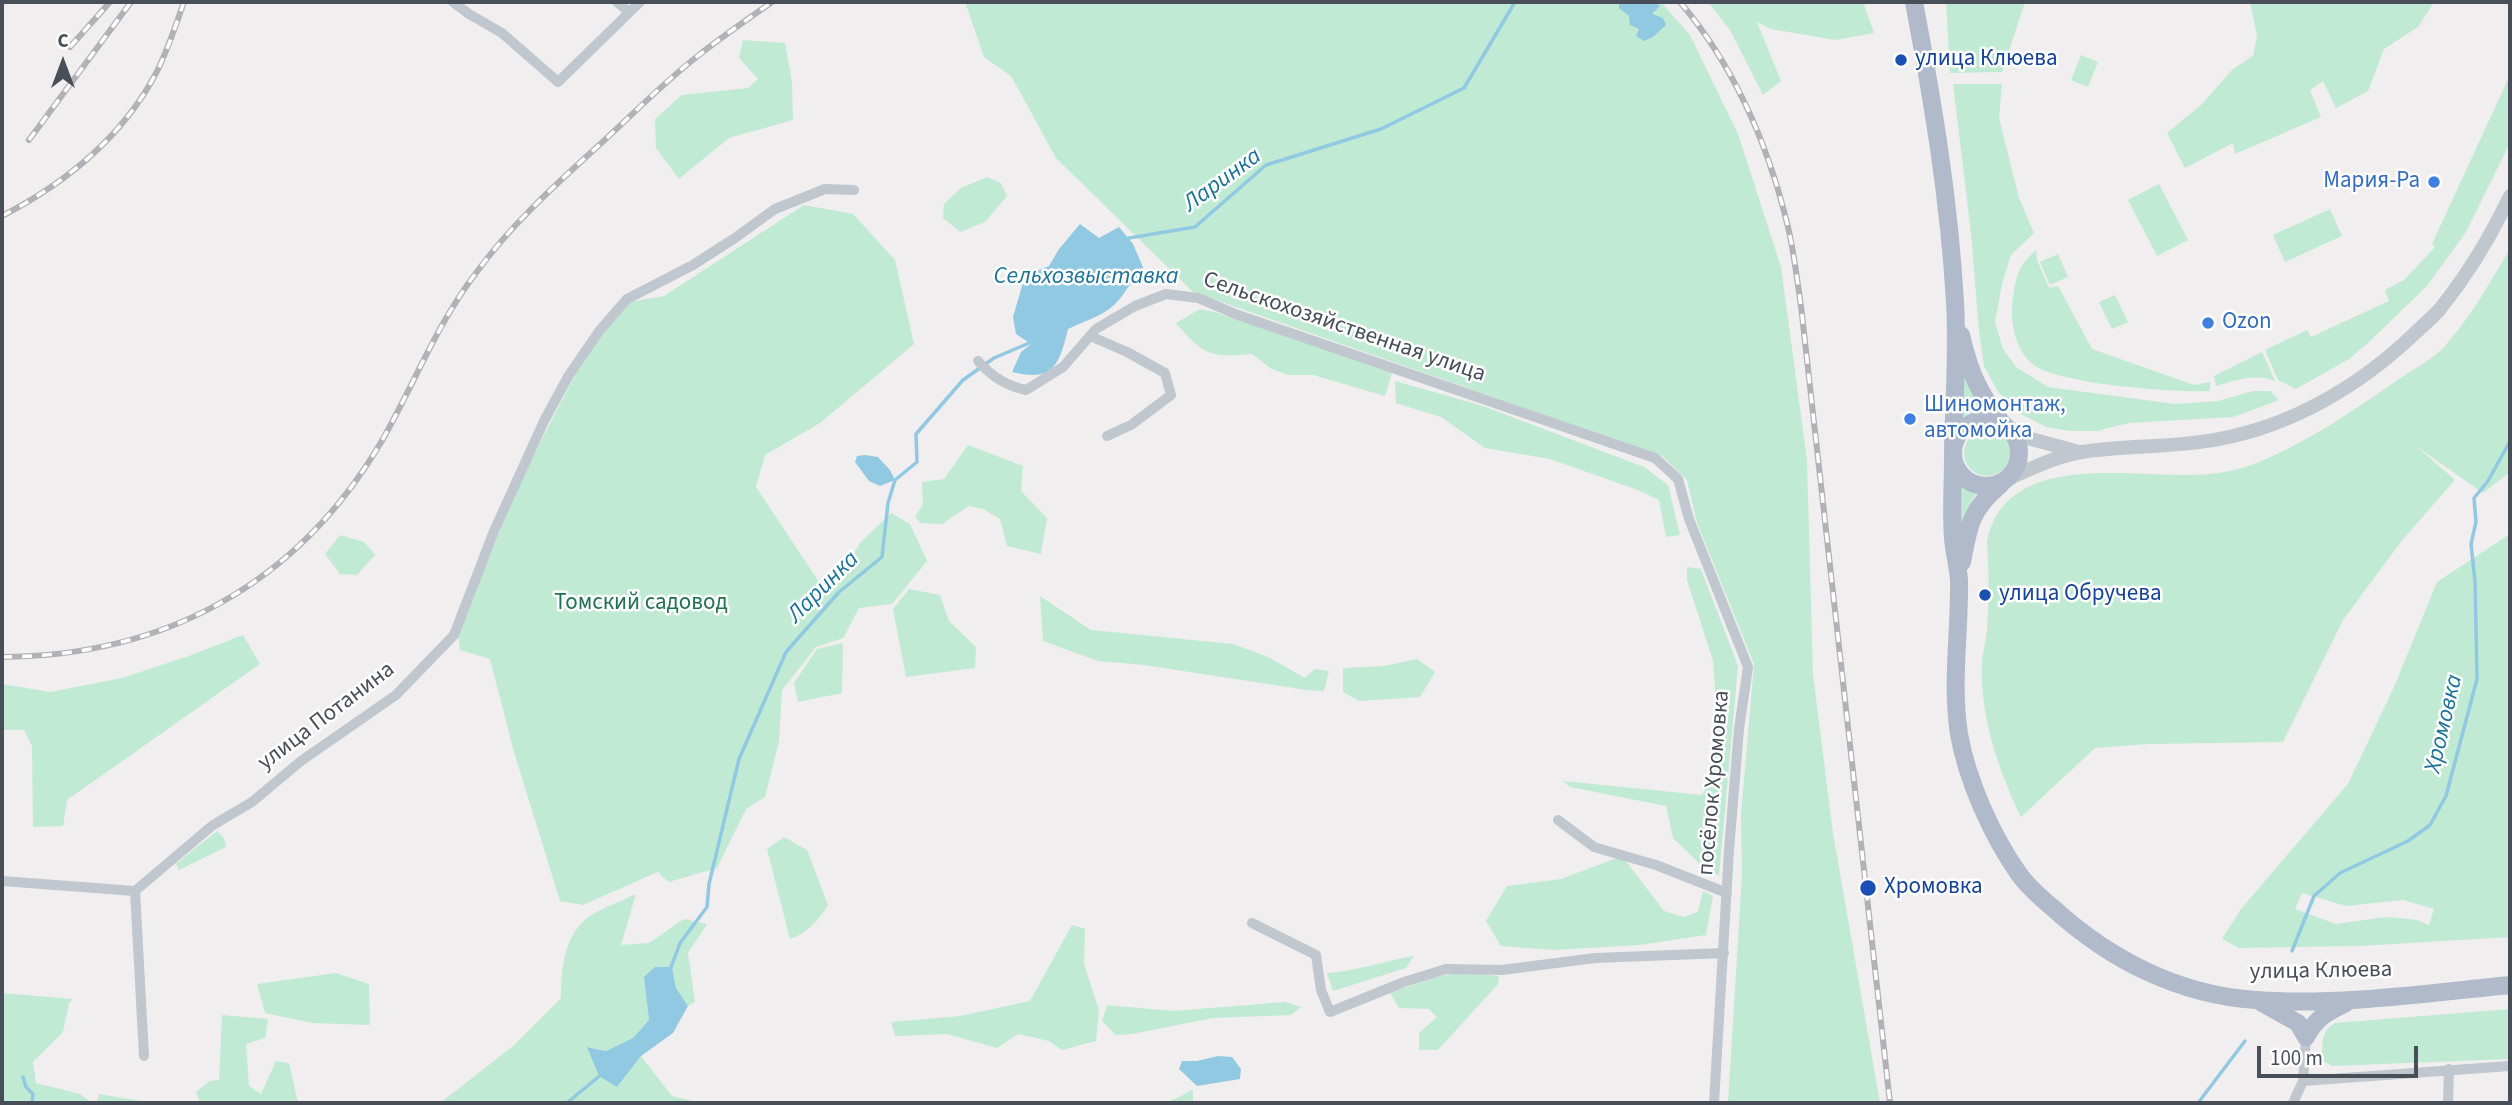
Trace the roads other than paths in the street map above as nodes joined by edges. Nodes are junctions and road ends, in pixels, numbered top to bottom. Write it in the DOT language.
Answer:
graph roads {
  1 [pos="453,2"];
  2 [pos="617,2"];
  3 [pos="640,2"];
  4 [pos="1914,2"];
  5 [pos="629,12"];
  6 [pos="854,190"];
  7 [pos="2510,196"];
  8 [pos="1955,305"];
  9 [pos="1090,336"];
  10 [pos="978,360"];
  11 [pos="2008,430"];
  12 [pos="1107,436"];
  13 [pos="2080,453"];
  14 [pos="1953,454"];
  15 [pos="2007,479"];
  16 [pos="1678,480"];
  17 [pos="1959,577"];
  18 [pos="1558,820"];
  19 [pos="2,881"];
  20 [pos="135,891"];
  21 [pos="1727,893"];
  22 [pos="1252,923"];
  23 [pos="1724,953"];
  24 [pos="2510,985"];
  25 [pos="2355,998"];
  26 [pos="2256,1000"];
  27 [pos="2306,1037"];
  28 [pos="144,1056"];
  29 [pos="2510,1066"];
  30 [pos="2449,1069"];
  31 [pos="2303,1081"];
  32 [pos="1714,1103"];
  33 [pos="2293,1103"];
  34 [pos="2448,1103"];
  1 -- 5 [label="street"];
  2 -- 5 [label="street"];
  3 -- 5 [label="street"];
  4 -- 8 [label="main road, улица Клюева"];
  6 -- 20 [label="street, улица Потанина"];
  7 -- 13 [label="street"];
  8 -- 11 [label="main road, улица Клюева"];
  8 -- 14 [label="main road, улица Клюева"];
  9 -- 10 [label="street, Сельскохозяйственная улица"];
  9 -- 12 [label="street"];
  9 -- 16 [label="street, Сельскохозяйственная улица"];
  11 -- 13 [label="street"];
  11 -- 14 [label="main road"];
  11 -- 15 [label="main road"];
  13 -- 15 [label="street"];
  14 -- 15 [label="main road"];
  14 -- 17 [label="main road, улица Клюева"];
  15 -- 17 [label="main road, улица Клюева"];
  16 -- 21 [label="street, посёлок Хромовка"];
  17 -- 26 [label="main road, улица Клюева"];
  18 -- 21 [label="street"];
  19 -- 20 [label="street"];
  20 -- 28 [label="street"];
  21 -- 23 [label="street, посёлок Хромовка"];
  22 -- 23 [label="street"];
  23 -- 32 [label="street, посёлок Хромовка"];
  24 -- 25 [label="main road, улица Клюева"];
  25 -- 26 [label="main road, улица Клюева"];
  25 -- 27 [label="main road"];
  26 -- 27 [label="main road"];
  27 -- 31 [label="street"];
  29 -- 30 [label="street"];
  30 -- 31 [label="street"];
  30 -- 34 [label="street"];
  31 -- 33 [label="street"];
}
